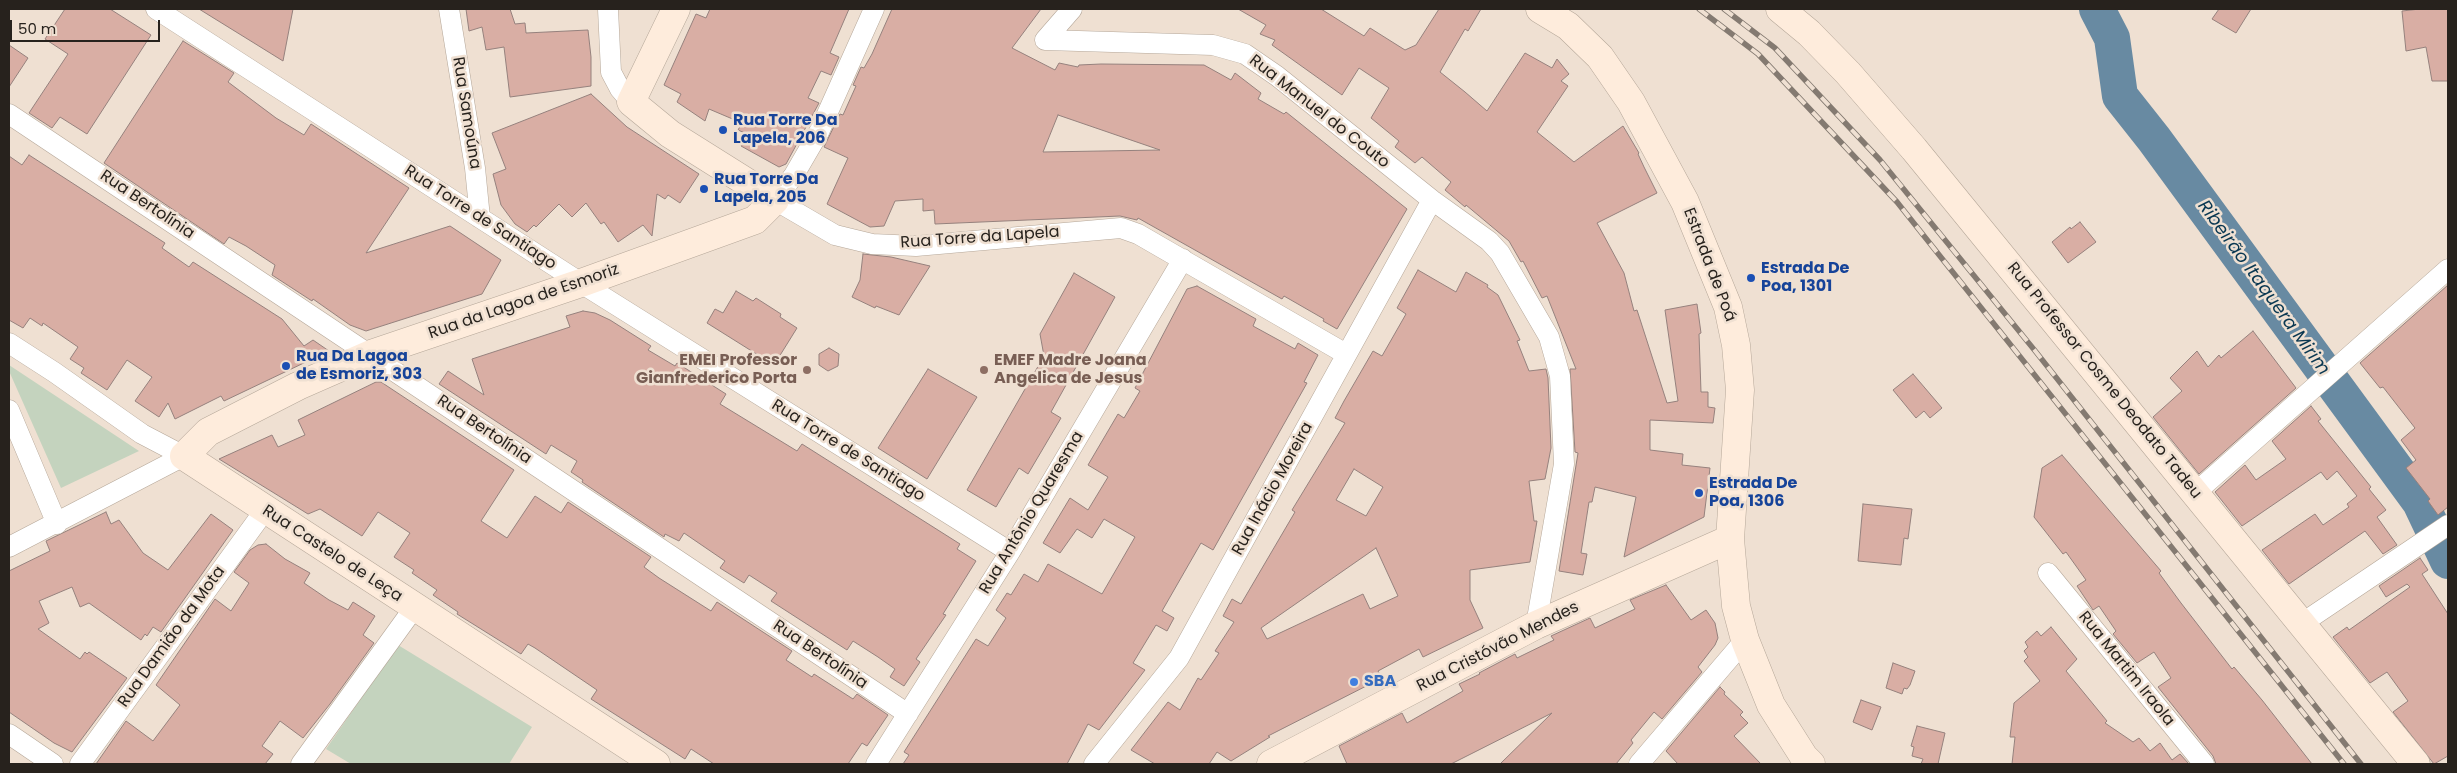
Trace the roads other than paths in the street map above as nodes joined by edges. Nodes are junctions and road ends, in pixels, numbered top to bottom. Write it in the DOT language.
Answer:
graph roads {
  1 [pos="156,9"];
  2 [pos="449,9"];
  3 [pos="608,9"];
  4 [pos="676,9"];
  5 [pos="874,9"];
  6 [pos="1072,9"];
  7 [pos="1540,9"];
  8 [pos="1780,9"];
  9 [pos="632,102"];
  10 [pos="9,114"];
  11 [pos="775,200"];
  12 [pos="1432,200"];
  13 [pos="480,218"];
  14 [pos="1183,259"];
  15 [pos="2448,269"];
  16 [pos="581,283"];
  17 [pos="9,343"];
  18 [pos="371,354"];
  19 [pos="1346,354"];
  20 [pos="9,410"];
  21 [pos="184,456"];
  22 [pos="2195,492"];
  23 [pos="265,510"];
  24 [pos="56,524"];
  25 [pos="2448,525"];
  26 [pos="1730,539"];
  27 [pos="9,547"];
  28 [pos="1010,552"];
  29 [pos="2048,573"];
  30 [pos="414,608"];
  31 [pos="2301,624"];
  32 [pos="1536,625"];
  33 [pos="1745,640"];
  34 [pos="908,714"];
  35 [pos="9,734"];
  36 [pos="1803,762"];
  37 [pos="54,764"];
  38 [pos="80,764"];
  39 [pos="302,764"];
  40 [pos="656,764"];
  41 [pos="876,764"];
  42 [pos="1094,764"];
  43 [pos="1271,764"];
  44 [pos="1639,764"];
  45 [pos="2204,764"];
  46 [pos="2416,764"];
  1 -- 13 [label="street, Rua Torre de Santiago"];
  2 -- 13 [label="street, Rua Samoúna"];
  3 -- 9 [label="street, Rua Torre da Lapela"];
  4 -- 9 [label="street"];
  5 -- 11 [label="street"];
  6 -- 12 [label="street, Rua Manuel do Couto"];
  7 -- 26 [label="street, Estrada de Poá"];
  8 -- 22 [label="street, Rua Professor Cosme Deodato Tadeu"];
  9 -- 11 [label="street, Rua Torre da Lapela"];
  10 -- 18 [label="street, Rua Bertolínia"];
  11 -- 14 [label="street, Rua Torre da Lapela"];
  11 -- 16 [label="street, Rua da Lagoa de Esmoriz"];
  12 -- 19 [label="street, Rua Inácio Moreira"];
  12 -- 32 [label="street, Rua Manuel do Couto"];
  13 -- 16 [label="street, Rua Torre de Santiago"];
  14 -- 19 [label="street, Rua Torre da Lapela"];
  14 -- 28 [label="street, Rua Antônio Quaresma"];
  15 -- 22 [label="street"];
  16 -- 18 [label="street, Rua da Lagoa de Esmoriz"];
  16 -- 28 [label="street, Rua Torre de Santiago"];
  17 -- 21 [label="street, Rua Castelo de Leça"];
  18 -- 21 [label="street, Rua da Lagoa de Esmoriz"];
  18 -- 34 [label="street, Rua Bertolínia"];
  19 -- 42 [label="street, Rua Inácio Moreira"];
  20 -- 24 [label="street"];
  21 -- 23 [label="street, Rua Castelo de Leça"];
  21 -- 24 [label="street, Rua da Lagoa de Esmoriz"];
  22 -- 31 [label="street, Rua Professor Cosme Deodato Tadeu"];
  23 -- 30 [label="street, Rua Castelo de Leça"];
  23 -- 38 [label="street, Rua Damião da Mota"];
  24 -- 27 [label="street, Rua da Lagoa de Esmoriz"];
  25 -- 31 [label="street"];
  26 -- 32 [label="street, Rua Cristóvão Mendes"];
  26 -- 33 [label="street, Estrada de Poá"];
  28 -- 34 [label="street, Rua Antônio Quaresma"];
  29 -- 45 [label="street, Rua Martim Iraola"];
  30 -- 39 [label="street"];
  30 -- 40 [label="street, Rua Castelo de Leça"];
  31 -- 46 [label="street, Rua Professor Cosme Deodato Tadeu"];
  32 -- 43 [label="street, Rua Cristóvão Mendes"];
  33 -- 36 [label="street, Estrada de Poá"];
  33 -- 44 [label="street"];
  34 -- 41 [label="street, Rua Antônio Quaresma"];
  35 -- 37 [label="street"];
}
